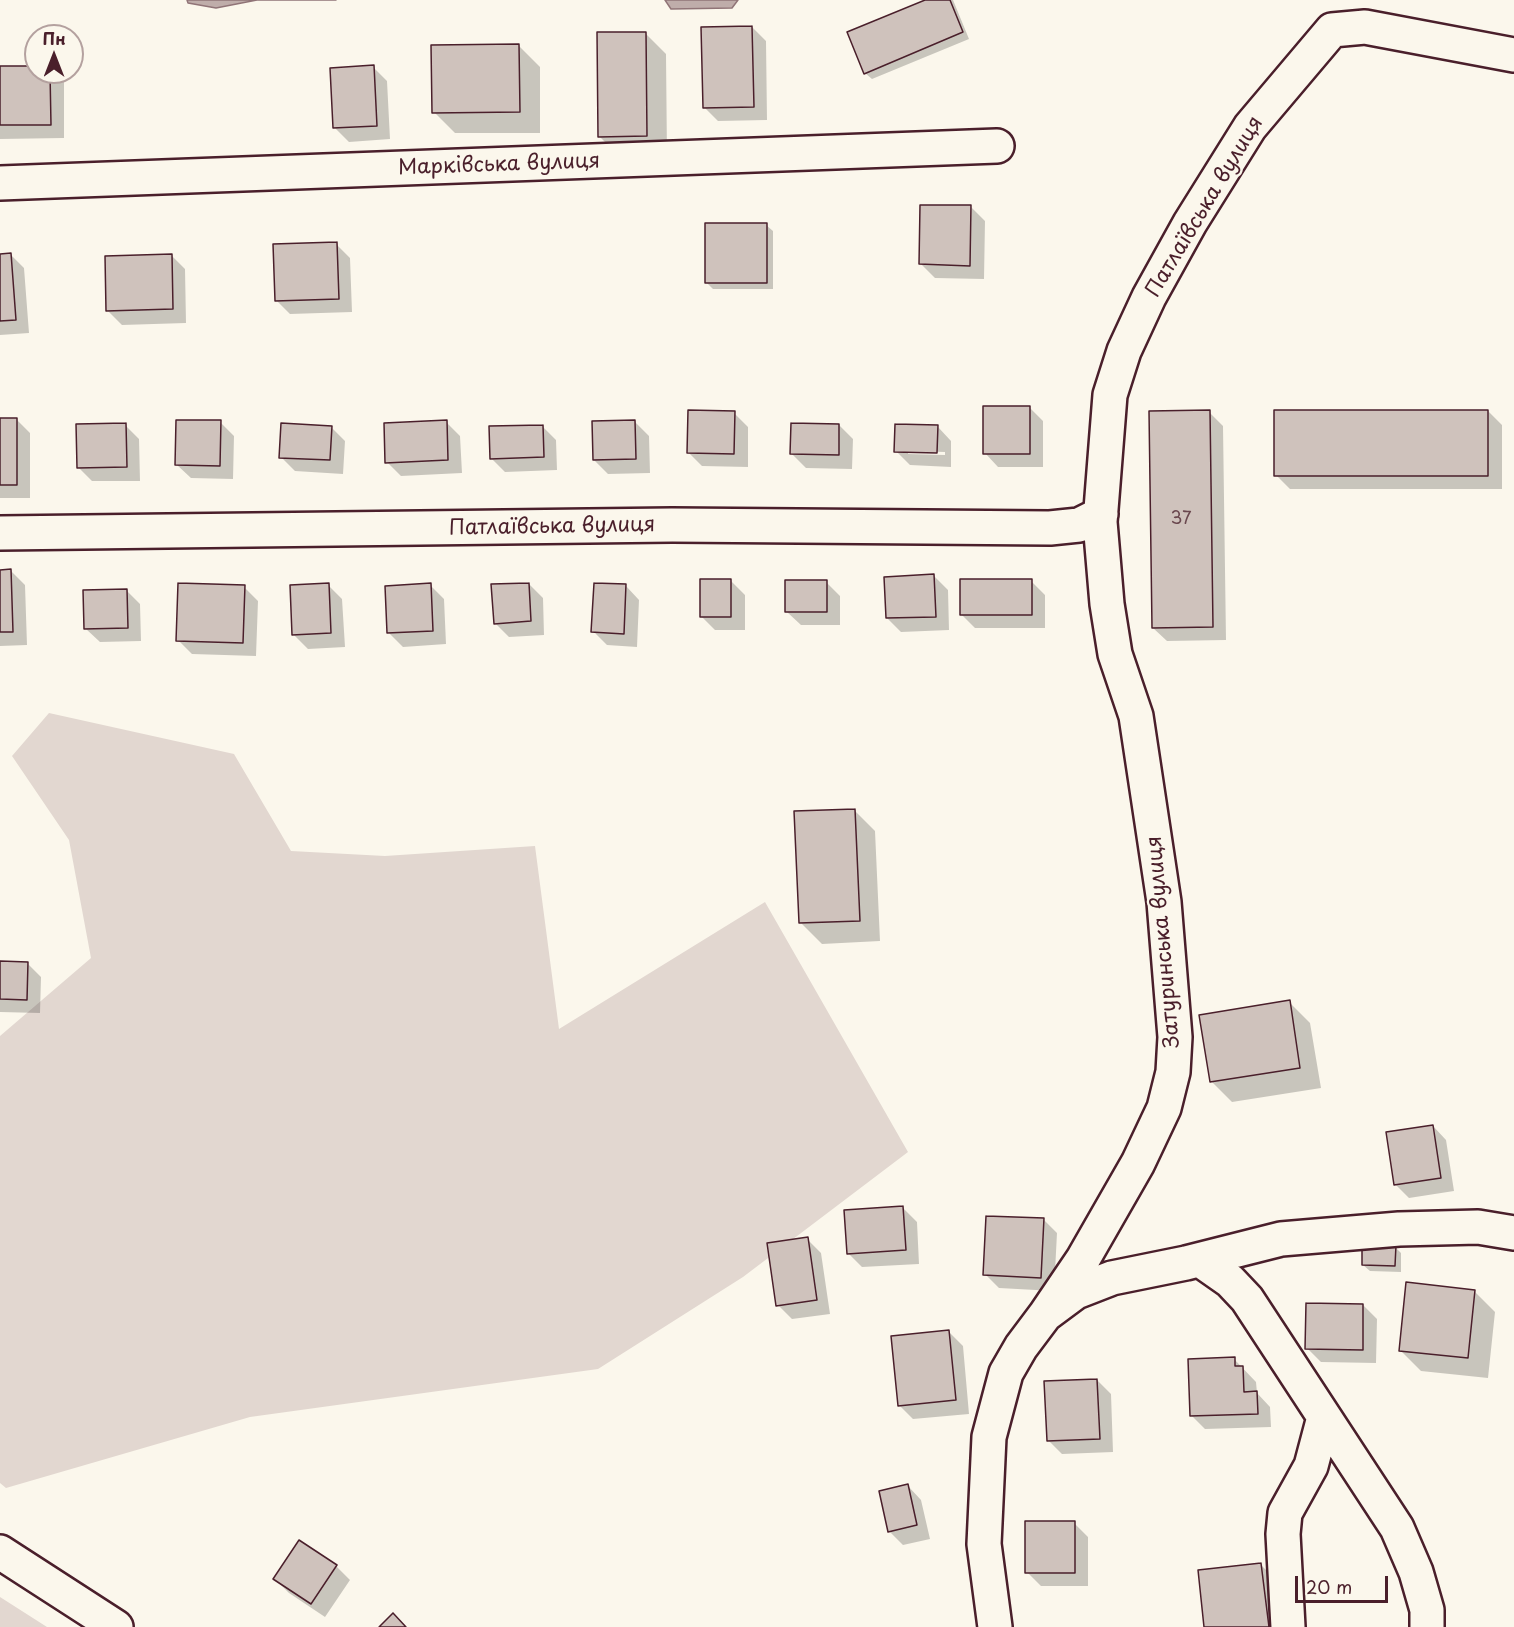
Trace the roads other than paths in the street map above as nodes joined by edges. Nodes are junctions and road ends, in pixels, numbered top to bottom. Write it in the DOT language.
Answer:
graph roads {
  1 [pos="1514,55"];
  2 [pos="997,146"];
  3 [pos="0,183"];
  4 [pos="1101,514"];
  5 [pos="0,533"];
  6 [pos="1136,716"];
  7 [pos="1514,1233"];
  8 [pos="1200,1260"];
  9 [pos="1045,1315"];
  10 [pos="1324,1417"];
  11 [pos="0,1552"];
  12 [pos="116,1627"];
  13 [pos="995,1627"];
  14 [pos="1287,1627"];
  15 [pos="1427,1627"];
  1 -- 4 [label="street, Патлаївська вулиця"];
  2 -- 3 [label="street, Марківська вулиця"];
  4 -- 5 [label="street, Патлаївська вулиця"];
  4 -- 6 [label="street, Патлаївська вулиця"];
  6 -- 9 [label="street, Затуринська вулиця"];
  7 -- 8 [label="street, Затуринська вулиця"];
  8 -- 9 [label="street, Затуринська вулиця"];
  8 -- 10 [label="street"];
  9 -- 13 [label="street, Затуринська вулиця"];
  10 -- 14 [label="street"];
  10 -- 15 [label="street"];
  11 -- 12 [label="street"];
}
